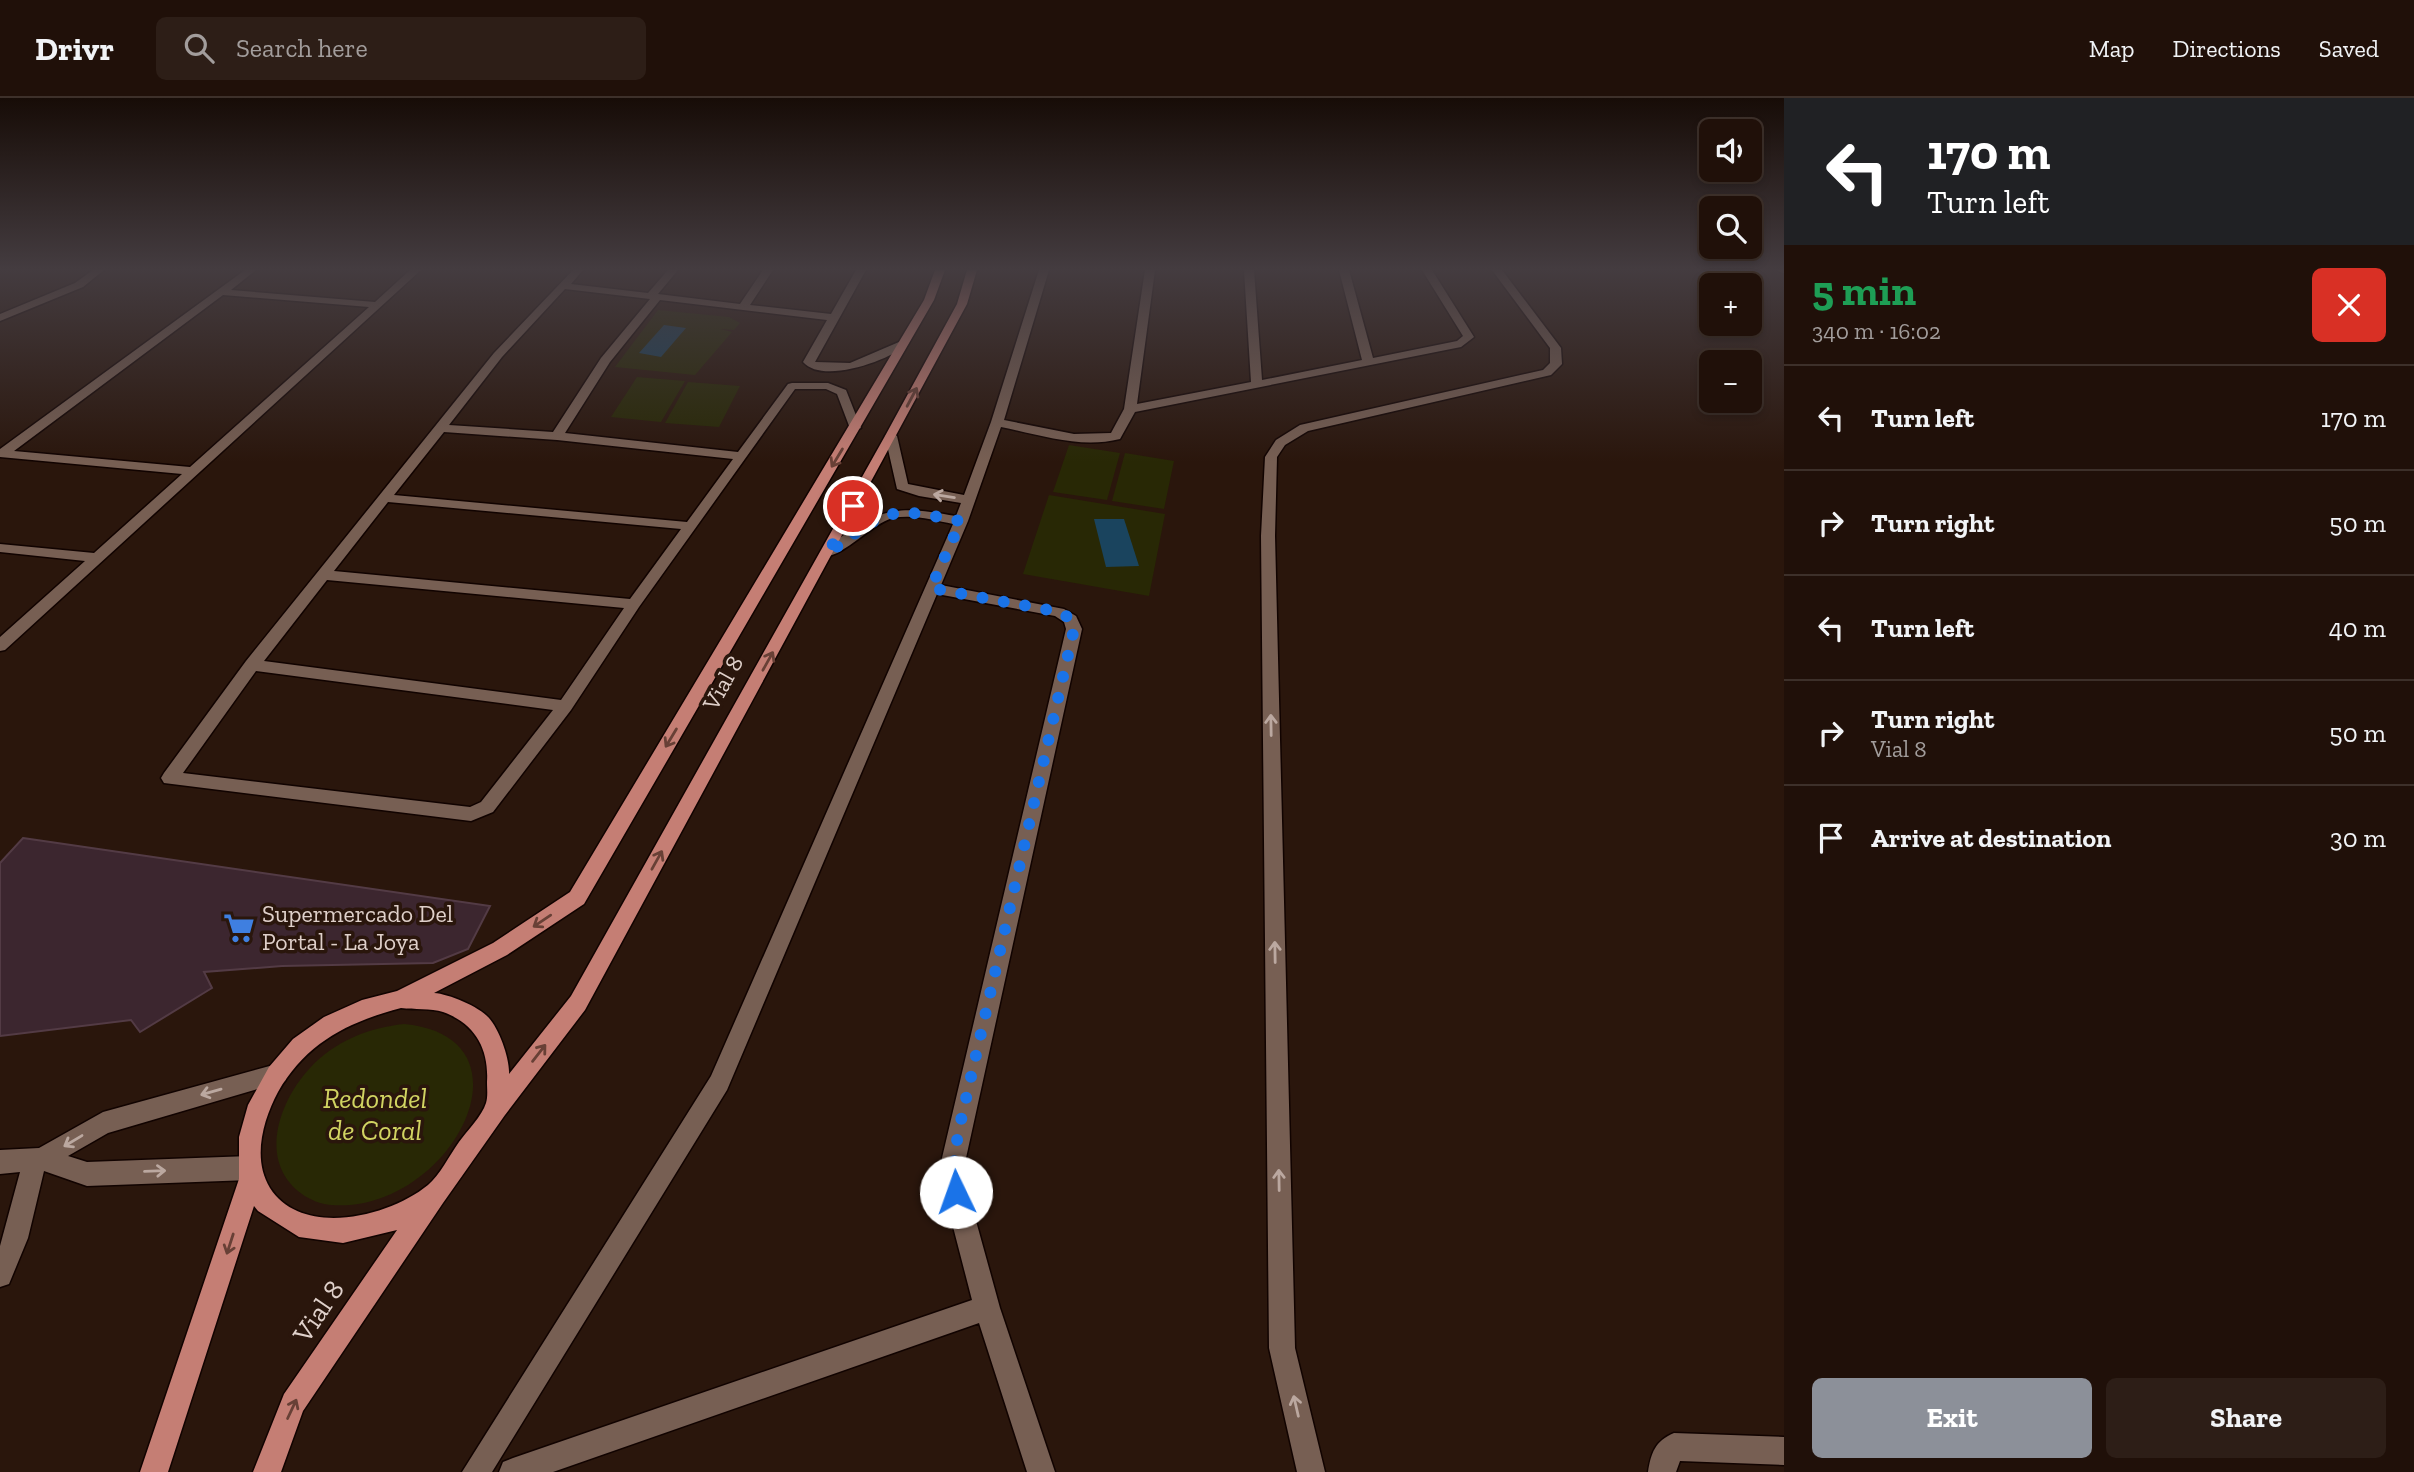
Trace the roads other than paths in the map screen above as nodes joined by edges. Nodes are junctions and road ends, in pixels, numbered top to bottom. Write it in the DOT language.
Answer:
graph roads {
  1 [pos="163,334"];
  2 [pos="345,334"];
  3 [pos="518,334"];
  4 [pos="625,334"];
  5 [pos="826,334"];
  6 [pos="909,334"];
  7 [pos="946,334"];
  8 [pos="1024,334"];
  9 [pos="1143,334"];
  10 [pos="1253,334"];
  11 [pos="1360,334"];
  12 [pos="1467,334"];
  13 [pos="1545,334"];
  14 [pos="903,344"];
  15 [pos="1367,362"];
  16 [pos="846,368"];
  17 [pos="1257,384"];
  18 [pos="834,388"];
  19 [pos="1130,409"];
  20 [pos="997,422"];
  21 [pos="443,428"];
  22 [pos="855,428"];
  23 [pos="557,436"];
  24 [pos="891,436"];
  25 [pos="1,453"];
  26 [pos="743,456"];
  27 [pos="191,471"];
  28 [pos="916,492"];
  29 [pos="384,498"];
  30 [pos="969,500"];
  31 [pos="908,514"];
  32 [pos="961,521"];
  33 [pos="691,526"];
  34 [pos="0,548"];
  35 [pos="828,553"];
  36 [pos="98,558"];
  37 [pos="323,575"];
  38 [pos="931,588"];
  39 [pos="634,604"];
  40 [pos="0,646"];
  41 [pos="253,665"];
  42 [pos="565,706"];
  43 [pos="401,999"];
  44 [pos="277,1074"];
  45 [pos="497,1107"];
  46 [pos="38,1159"];
  47 [pos="0,1162"];
  48 [pos="251,1173"];
  49 [pos="437,1193"];
  50 [pos="0,1275"];
  51 [pos="987,1308"];
  52 [pos="1784,1451"];
  53 [pos="154,1472"];
  54 [pos="267,1472"];
  55 [pos="476,1472"];
  56 [pos="513,1472"];
  57 [pos="1041,1472"];
  58 [pos="1311,1472"];
  59 [pos="1662,1472"];
  1 -- 25 [label="street"];
  2 -- 27 [label="street"];
  3 -- 21 [label="street"];
  4 -- 23 [label="street"];
  5 -- 16 [label="street"];
  6 -- 14 [label="main road, Vial 8"];
  24 -- 7 [label="main road, Vial 8, one-way"];
  8 -- 20 [label="street"];
  9 -- 19 [label="street"];
  10 -- 17 [label="street"];
  11 -- 15 [label="street"];
  12 -- 15 [label="street"];
  58 -- 13 [label="street, one-way"];
  14 -- 16 [label="street"];
  14 -- 22 [label="main road, Vial 8"];
  15 -- 17 [label="street"];
  16 -- 18 [label="street"];
  17 -- 19 [label="street"];
  18 -- 22 [label="street"];
  18 -- 26 [label="street"];
  19 -- 20 [label="street"];
  20 -- 30 [label="street"];
  21 -- 23 [label="street"];
  21 -- 29 [label="street"];
  22 -- 43 [label="main road, Vial 8, one-way"];
  23 -- 26 [label="street"];
  24 -- 28 [label="street"];
  24 -- 35 [label="main road, Vial 8"];
  25 -- 27 [label="street"];
  26 -- 33 [label="street"];
  27 -- 36 [label="street"];
  30 -- 28 [label="street, one-way"];
  28 -- 31 [label="street"];
  29 -- 33 [label="street"];
  29 -- 37 [label="street"];
  30 -- 32 [label="street"];
  31 -- 32 [label="street"];
  31 -- 35 [label="street"];
  32 -- 38 [label="street"];
  33 -- 39 [label="street"];
  34 -- 36 [label="street"];
  45 -- 35 [label="main road, Vial 8, one-way"];
  36 -- 40 [label="street"];
  37 -- 39 [label="street"];
  37 -- 41 [label="street"];
  38 -- 51 [label="street"];
  38 -- 55 [label="street"];
  39 -- 42 [label="street"];
  41 -- 42 [label="street"];
  41 -- 42 [label="street"];
  43 -- 44 [label="main road"];
  43 -- 45 [label="main road"];
  44 -- 46 [label="street, one-way"];
  44 -- 48 [label="main road"];
  45 -- 49 [label="main road"];
  46 -- 47 [label="street"];
  46 -- 48 [label="street, one-way"];
  46 -- 50 [label="street"];
  48 -- 49 [label="main road"];
  48 -- 53 [label="main road, one-way"];
  54 -- 49 [label="main road, Vial 8, one-way"];
  51 -- 56 [label="street"];
  51 -- 57 [label="street"];
  52 -- 59 [label="street"];
}
